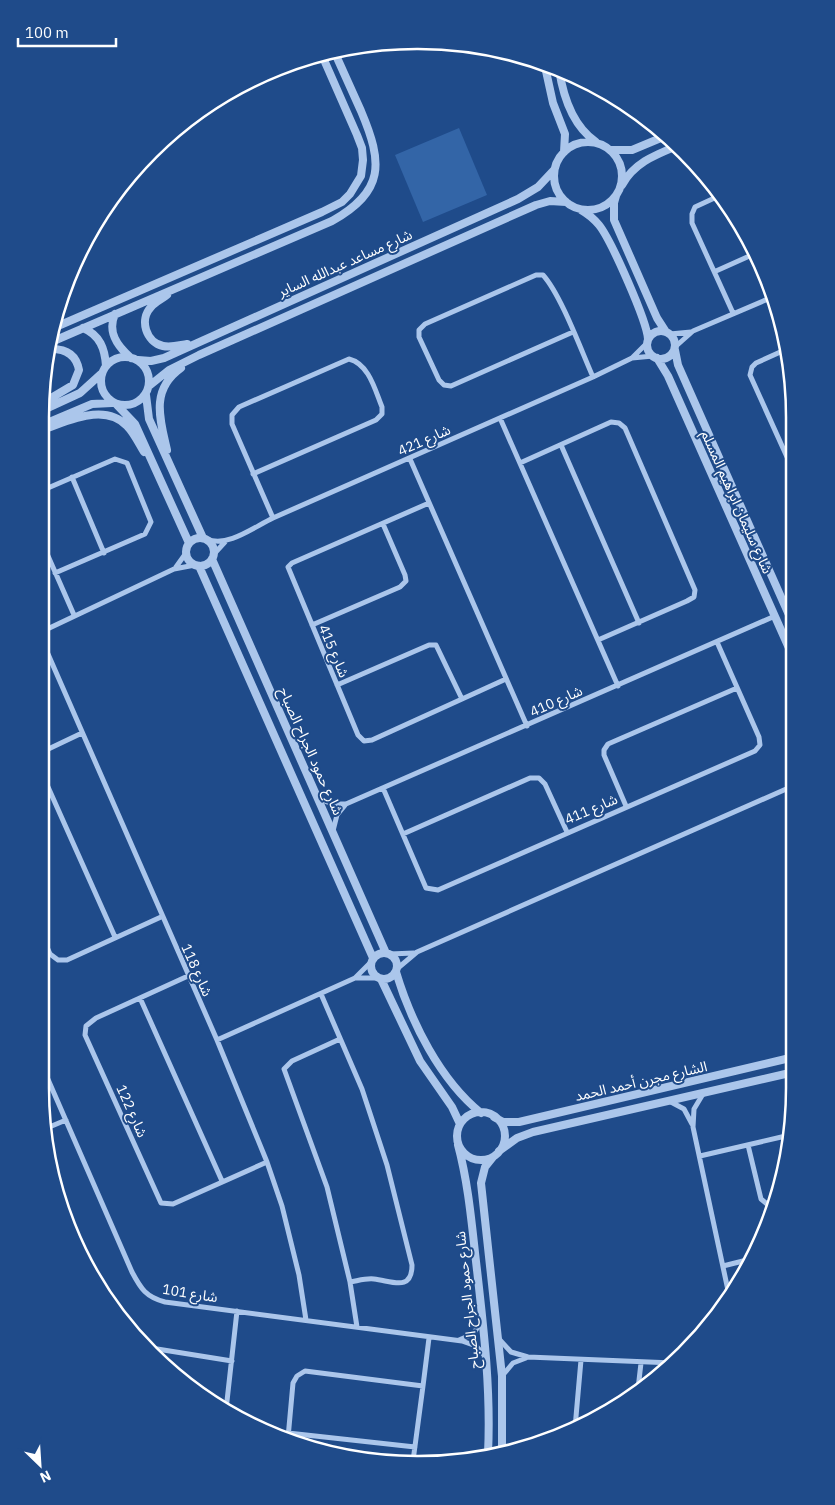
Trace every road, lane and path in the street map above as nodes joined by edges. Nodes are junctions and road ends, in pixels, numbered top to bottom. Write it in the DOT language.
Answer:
graph roads {
  1 [pos="338,60"];
  2 [pos="324,61"];
  3 [pos="326,65"];
  4 [pos="546,72"];
  5 [pos="562,78"];
  6 [pos="659,139"];
  7 [pos="373,140"];
  8 [pos="598,143"];
  9 [pos="360,144"];
  10 [pos="670,149"];
  11 [pos="610,150"];
  12 [pos="564,152"];
  13 [pos="554,170"];
  14 [pos="618,192"];
  15 [pos="714,199"];
  16 [pos="566,202"];
  17 [pos="577,208"];
  18 [pos="749,256"];
  19 [pos="631,259"];
  20 [pos="211,260"];
  21 [pos="619,265"];
  22 [pos="216,270"];
  23 [pos="716,271"];
  24 [pos="178,286"];
  25 [pos="767,299"];
  26 [pos="733,313"];
  27 [pos="116,314"];
  28 [pos="60,325"];
  29 [pos="83,328"];
  30 [pos="693,331"];
  31 [pos="573,332"];
  32 [pos="668,333"];
  33 [pos="57,339"];
  34 [pos="648,341"];
  35 [pos="194,343"];
  36 [pos="675,348"];
  37 [pos="55,350"];
  38 [pos="780,352"];
  39 [pos="199,356"];
  40 [pos="655,357"];
  41 [pos="632,358"];
  42 [pos="134,359"];
  43 [pos="104,369"];
  44 [pos="593,377"];
  45 [pos="149,386"];
  46 [pos="146,395"];
  47 [pos="50,399"];
  48 [pos="114,404"];
  49 [pos="49,407"];
  50 [pos="500,418"];
  51 [pos="49,424"];
  52 [pos="49,426"];
  53 [pos="561,445"];
  54 [pos="786,455"];
  55 [pos="167,458"];
  56 [pos="410,458"];
  57 [pos="154,463"];
  58 [pos="520,463"];
  59 [pos="171,466"];
  60 [pos="158,473"];
  61 [pos="253,474"];
  62 [pos="72,478"];
  63 [pos="728,478"];
  64 [pos="716,484"];
  65 [pos="49,488"];
  66 [pos="733,488"];
  67 [pos="720,494"];
  68 [pos="429,503"];
  69 [pos="273,518"];
  70 [pos="383,524"];
  71 [pos="205,538"];
  72 [pos="225,541"];
  73 [pos="189,543"];
  74 [pos="104,553"];
  75 [pos="186,553"];
  76 [pos="213,556"];
  77 [pos="49,559"];
  78 [pos="197,565"];
  79 [pos="174,569"];
  80 [pos="55,573"];
  81 [pos="786,608"];
  82 [pos="236,612"];
  83 [pos="74,615"];
  84 [pos="775,616"];
  85 [pos="222,618"];
  86 [pos="639,623"];
  87 [pos="312,625"];
  88 [pos="49,628"];
  89 [pos="598,640"];
  90 [pos="786,641"];
  91 [pos="717,642"];
  92 [pos="49,658"];
  93 [pos="506,679"];
  94 [pos="336,685"];
  95 [pos="618,686"];
  96 [pos="737,688"];
  97 [pos="462,699"];
  98 [pos="526,726"];
  99 [pos="82,733"];
  100 [pos="49,749"];
  101 [pos="299,756"];
  102 [pos="286,762"];
  103 [pos="383,788"];
  104 [pos="49,789"];
  105 [pos="786,789"];
  106 [pos="318,798"];
  107 [pos="346,804"];
  108 [pos="626,806"];
  109 [pos="333,832"];
  110 [pos="567,832"];
  111 [pos="403,834"];
  112 [pos="161,917"];
  113 [pos="115,937"];
  114 [pos="49,952"];
  115 [pos="417,952"];
  116 [pos="388,953"];
  117 [pos="372,960"];
  118 [pos="397,970"];
  119 [pos="188,976"];
  120 [pos="355,978"];
  121 [pos="379,979"];
  122 [pos="321,994"];
  123 [pos="140,998"];
  124 [pos="417,1022"];
  125 [pos="404,1028"];
  126 [pos="340,1039"];
  127 [pos="217,1040"];
  128 [pos="786,1059"];
  129 [pos="786,1074"];
  130 [pos="49,1081"];
  131 [pos="704,1093"];
  132 [pos="669,1101"];
  133 [pos="481,1112"];
  134 [pos="494,1117"];
  135 [pos="66,1120"];
  136 [pos="460,1124"];
  137 [pos="51,1126"];
  138 [pos="694,1127"];
  139 [pos="783,1138"];
  140 [pos="458,1145"];
  141 [pos="748,1145"];
  142 [pos="499,1151"];
  143 [pos="700,1156"];
  144 [pos="493,1157"];
  145 [pos="267,1162"];
  146 [pos="222,1182"];
  147 [pos="768,1204"];
  148 [pos="742,1262"];
  149 [pos="723,1266"];
  150 [pos="350,1282"];
  151 [pos="727,1287"];
  152 [pos="237,1311"];
  153 [pos="306,1320"];
  154 [pos="483,1320"];
  155 [pos="357,1327"];
  156 [pos="429,1338"];
  157 [pos="499,1339"];
  158 [pos="456,1340"];
  159 [pos="158,1349"];
  160 [pos="486,1357"];
  161 [pos="528,1357"];
  162 [pos="581,1360"];
  163 [pos="232,1361"];
  164 [pos="640,1363"];
  165 [pos="663,1363"];
  166 [pos="502,1376"];
  167 [pos="639,1382"];
  168 [pos="423,1386"];
  169 [pos="227,1403"];
  170 [pos="576,1420"];
  171 [pos="288,1433"];
  172 [pos="296,1436"];
  173 [pos="502,1446"];
  174 [pos="415,1447"];
  175 [pos="488,1449"];
  176 [pos="414,1456"];
  1 -- 3 [label="street"];
  1 -- 7 [label="street"];
  2 -- 3 [label="street"];
  3 -- 9 [label="street"];
  4 -- 12 [label="street"];
  5 -- 8 [label="street"];
  6 -- 11 [label="street"];
  7 -- 9 [label="street"];
  7 -- 22 [label="street"];
  8 -- 11 [label="street"];
  8 -- 12 [label="street"];
  9 -- 20 [label="street"];
  10 -- 14 [label="street"];
  11 -- 14 [label="street"];
  12 -- 13 [label="street"];
  13 -- 16 [label="street"];
  13 -- 35 [label="street, شارع مساعد عبدالله الساير"];
  14 -- 17 [label="street"];
  14 -- 19 [label="street"];
  15 -- 23 [label="street"];
  16 -- 17 [label="street"];
  16 -- 39 [label="street, شارع مساعد عبدالله الساير"];
  17 -- 21 [label="street"];
  18 -- 23 [label="street"];
  19 -- 21 [label="street"];
  19 -- 32 [label="street"];
  20 -- 22 [label="street"];
  20 -- 28 [label="street"];
  21 -- 34 [label="street"];
  22 -- 24 [label="street"];
  23 -- 26 [label="street"];
  24 -- 27 [label="street"];
  24 -- 35 [label="street"];
  25 -- 26 [label="street"];
  26 -- 30 [label="street"];
  27 -- 29 [label="street"];
  27 -- 42 [label="street"];
  29 -- 33 [label="street"];
  29 -- 43 [label="street"];
  30 -- 32 [label="street"];
  30 -- 36 [label="street"];
  31 -- 31 [label="street"];
  31 -- 44 [label="street"];
  32 -- 34 [label="street"];
  32 -- 36 [label="street"];
  34 -- 40 [label="street"];
  34 -- 41 [label="street, شارع 421"];
  35 -- 42 [label="street, شارع مساعد عبدالله الساير"];
  36 -- 40 [label="street"];
  36 -- 63 [label="street, شارع سليمان ابراهيم المسلم"];
  37 -- 47 [label="street"];
  38 -- 54 [label="street"];
  39 -- 45 [label="street, شارع مساعد عبدالله الساير"];
  39 -- 59 [label="street"];
  40 -- 41 [label="street, شارع 421"];
  40 -- 64 [label="street, شارع سليمان ابراهيم المسلم"];
  41 -- 44 [label="street, شارع 421"];
  42 -- 43 [label="street"];
  42 -- 45 [label="street"];
  43 -- 48 [label="street"];
  43 -- 49 [label="street"];
  44 -- 50 [label="street, شارع 421"];
  45 -- 46 [label="street"];
  46 -- 48 [label="street"];
  46 -- 55 [label="street"];
  48 -- 51 [label="street"];
  48 -- 57 [label="street"];
  50 -- 56 [label="street, شارع 421"];
  50 -- 58 [label="street"];
  52 -- 60 [label="street"];
  53 -- 58 [label="street"];
  53 -- 86 [label="street"];
  53 -- 86 [label="street"];
  55 -- 57 [label="street"];
  55 -- 59 [label="street"];
  56 -- 68 [label="street"];
  56 -- 69 [label="street, شارع 421"];
  57 -- 60 [label="street"];
  58 -- 89 [label="street"];
  59 -- 71 [label="street"];
  60 -- 73 [label="street"];
  61 -- 61 [label="street"];
  61 -- 69 [label="street"];
  62 -- 65 [label="street"];
  62 -- 74 [label="street"];
  62 -- 74 [label="street"];
  63 -- 64 [label="street"];
  63 -- 66 [label="street, شارع سليمان ابراهيم المسلم"];
  64 -- 67 [label="street, شارع سليمان ابراهيم المسلم"];
  66 -- 67 [label="street"];
  66 -- 81 [label="street, شارع سليمان ابراهيم المسلم"];
  67 -- 84 [label="street, شارع سليمان ابراهيم المسلم"];
  68 -- 70 [label="street, شارع 415"];
  68 -- 93 [label="street"];
  69 -- 72 [label="street, شارع 421"];
  70 -- 87 [label="street"];
  70 -- 87 [label="street, شارع 415"];
  71 -- 72 [label="street"];
  71 -- 73 [label="street"];
  71 -- 76 [label="street"];
  72 -- 76 [label="street, شارع 421"];
  73 -- 75 [label="street"];
  74 -- 80 [label="street"];
  75 -- 78 [label="street"];
  75 -- 79 [label="street"];
  76 -- 78 [label="street"];
  76 -- 82 [label="street, شارع حمود الجراح الصباح"];
  77 -- 80 [label="street"];
  78 -- 79 [label="street"];
  78 -- 85 [label="street, شارع حمود الجراح الصباح"];
  79 -- 83 [label="street"];
  80 -- 83 [label="street"];
  82 -- 85 [label="street"];
  82 -- 101 [label="street, شارع حمود الجراح الصباح"];
  83 -- 88 [label="street"];
  84 -- 90 [label="street, شارع سليمان ابراهيم المسلم"];
  84 -- 91 [label="street, شارع 410"];
  85 -- 102 [label="street, شارع حمود الجراح الصباح"];
  86 -- 89 [label="street"];
  87 -- 94 [label="street, شارع 415"];
  89 -- 95 [label="street"];
  91 -- 95 [label="street, شارع 410"];
  91 -- 96 [label="street, شارع 411"];
  92 -- 99 [label="street, شارع 118"];
  93 -- 97 [label="street, شارع 415"];
  93 -- 98 [label="street"];
  94 -- 97 [label="street"];
  94 -- 97 [label="street, شارع 415"];
  95 -- 98 [label="street, شارع 410"];
  96 -- 108 [label="street"];
  96 -- 108 [label="street, شارع 411"];
  98 -- 103 [label="street, شارع 410"];
  99 -- 100 [label="street"];
  99 -- 112 [label="street, شارع 118"];
  101 -- 102 [label="street"];
  101 -- 106 [label="street, شارع حمود الجراح الصباح"];
  102 -- 117 [label="street, شارع حمود الجراح الصباح"];
  103 -- 107 [label="street, شارع 410"];
  103 -- 111 [label="street, شارع 411"];
  104 -- 113 [label="street"];
  105 -- 115 [label="street"];
  106 -- 107 [label="street"];
  106 -- 109 [label="street, شارع حمود الجراح الصباح"];
  107 -- 109 [label="street"];
  108 -- 110 [label="street, شارع 411"];
  109 -- 116 [label="street, شارع حمود الجراح الصباح"];
  110 -- 111 [label="street"];
  110 -- 111 [label="street, شارع 411"];
  112 -- 113 [label="street"];
  112 -- 119 [label="street, شارع 118"];
  113 -- 114 [label="street"];
  115 -- 116 [label="street"];
  115 -- 118 [label="street"];
  116 -- 117 [label="street"];
  116 -- 118 [label="street"];
  117 -- 120 [label="street"];
  117 -- 121 [label="street"];
  118 -- 121 [label="street"];
  118 -- 124 [label="street"];
  119 -- 123 [label="street, شارع 122"];
  119 -- 127 [label="street, شارع 118"];
  120 -- 121 [label="street"];
  120 -- 122 [label="street"];
  121 -- 125 [label="street"];
  122 -- 126 [label="street"];
  122 -- 127 [label="street"];
  123 -- 146 [label="street"];
  123 -- 146 [label="street, شارع 122"];
  124 -- 125 [label="street"];
  124 -- 133 [label="street"];
  125 -- 136 [label="street"];
  126 -- 150 [label="street"];
  126 -- 150 [label="street"];
  127 -- 145 [label="street, شارع 118"];
  128 -- 134 [label="street, الشارع مجرن أحمد الحمد"];
  129 -- 131 [label="street, الشارع مجرن أحمد الحمد"];
  130 -- 135 [label="street, شارع 101"];
  131 -- 132 [label="street, الشارع مجرن أحمد الحمد"];
  131 -- 138 [label="street"];
  132 -- 138 [label="street"];
  132 -- 142 [label="street, الشارع مجرن أحمد الحمد"];
  133 -- 134 [label="street"];
  133 -- 136 [label="street"];
  134 -- 142 [label="street"];
  135 -- 137 [label="street"];
  135 -- 152 [label="street, شارع 101"];
  136 -- 140 [label="street"];
  138 -- 143 [label="street"];
  139 -- 141 [label="street"];
  140 -- 144 [label="street"];
  140 -- 154 [label="street, شارع حمود الجراح الصباح"];
  141 -- 143 [label="street"];
  141 -- 147 [label="street"];
  142 -- 144 [label="street"];
  143 -- 149 [label="street"];
  144 -- 157 [label="street, شارع حمود الجراح الصباح"];
  145 -- 146 [label="street, شارع 122"];
  145 -- 153 [label="street, شارع 118"];
  148 -- 149 [label="street"];
  149 -- 151 [label="street"];
  150 -- 155 [label="street"];
  152 -- 153 [label="street, شارع 101"];
  152 -- 163 [label="street"];
  153 -- 155 [label="street, شارع 101"];
  154 -- 158 [label="street"];
  154 -- 160 [label="street, شارع حمود الجراح الصباح"];
  155 -- 156 [label="street, شارع 101"];
  156 -- 158 [label="street, شارع 101"];
  156 -- 168 [label="street"];
  157 -- 161 [label="street"];
  157 -- 166 [label="street, شارع حمود الجراح الصباح"];
  158 -- 160 [label="street, شارع 101"];
  159 -- 163 [label="street"];
  160 -- 175 [label="street, شارع حمود الجراح الصباح"];
  161 -- 162 [label="street"];
  161 -- 166 [label="street"];
  162 -- 164 [label="street"];
  162 -- 170 [label="street"];
  163 -- 169 [label="street"];
  164 -- 165 [label="street"];
  164 -- 167 [label="street"];
  166 -- 173 [label="street, شارع حمود الجراح الصباح"];
  168 -- 171 [label="street"];
  168 -- 174 [label="street"];
  172 -- 174 [label="street"];
  174 -- 176 [label="street"];
}
